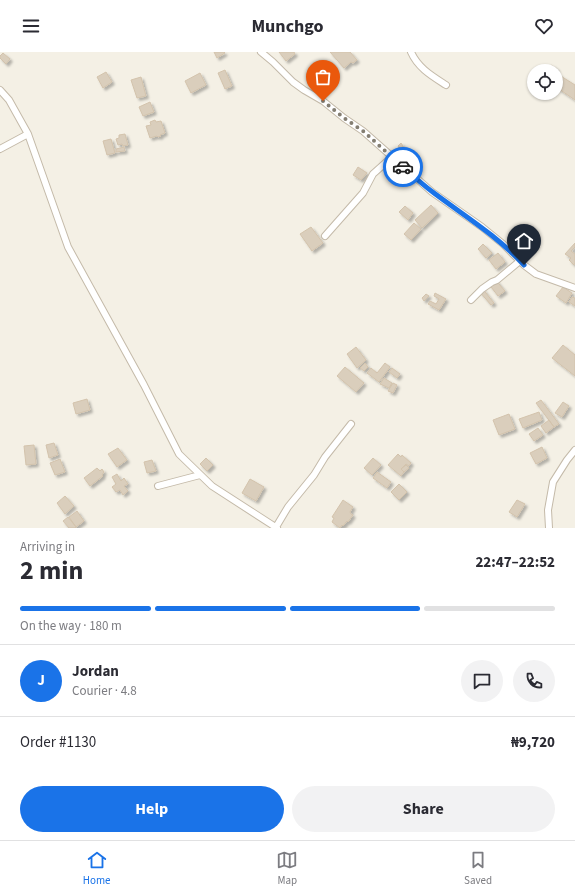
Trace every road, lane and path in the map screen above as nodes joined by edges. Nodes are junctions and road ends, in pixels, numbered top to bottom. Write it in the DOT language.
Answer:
graph roads {
  1 [pos="261,52"];
  2 [pos="411,52"];
  3 [pos="446,85"];
  4 [pos="0,90"];
  5 [pos="28,134"];
  6 [pos="0,148"];
  7 [pos="392,157"];
  8 [pos="325,236"];
  9 [pos="520,261"];
  10 [pos="575,288"];
  11 [pos="471,300"];
  12 [pos="351,424"];
  13 [pos="575,450"];
  14 [pos="200,474"];
  15 [pos="158,486"];
  16 [pos="277,528"];
  17 [pos="549,528"];
  1 -- 7 [label="street"];
  2 -- 3 [label="street"];
  4 -- 5 [label="street"];
  5 -- 6 [label="street"];
  5 -- 14 [label="street"];
  7 -- 8 [label="street"];
  7 -- 9 [label="street"];
  9 -- 10 [label="street"];
  9 -- 11 [label="street"];
  12 -- 16 [label="street"];
  13 -- 17 [label="street"];
  14 -- 15 [label="street"];
  14 -- 16 [label="street"];
}
